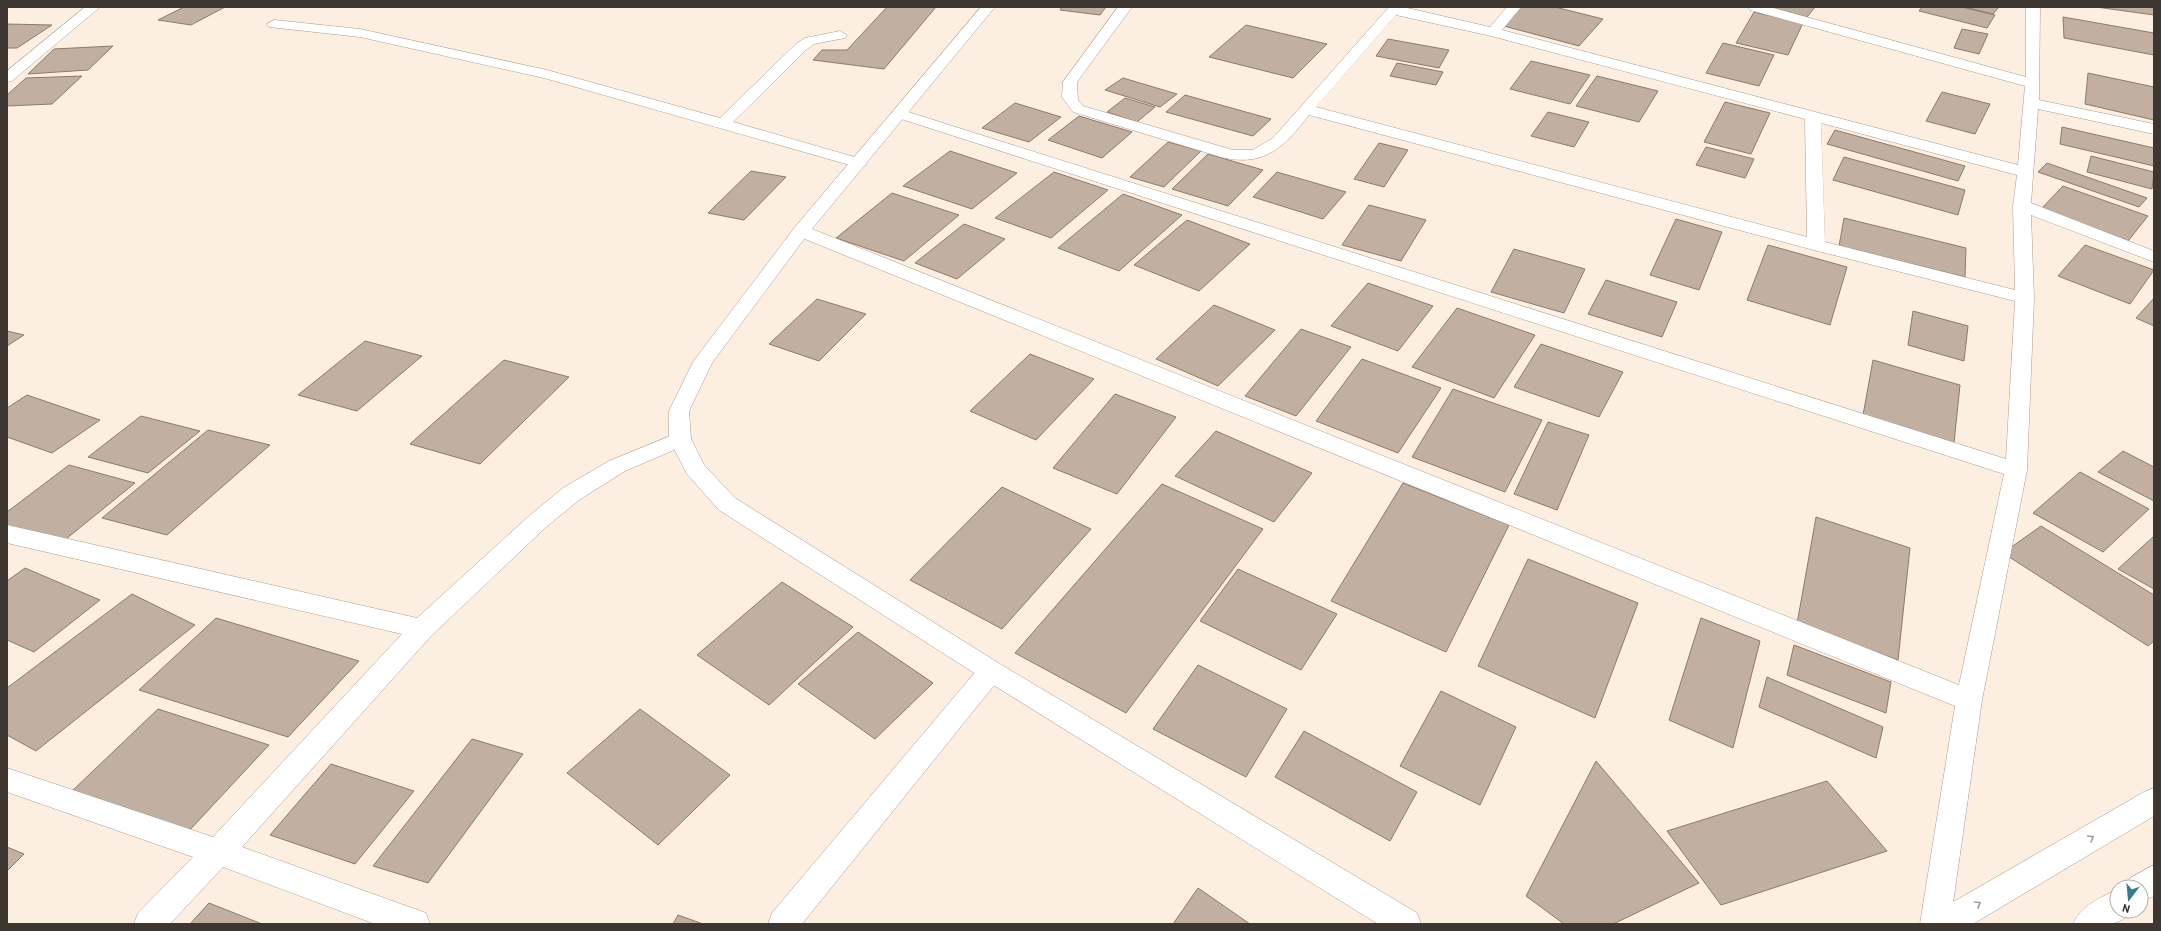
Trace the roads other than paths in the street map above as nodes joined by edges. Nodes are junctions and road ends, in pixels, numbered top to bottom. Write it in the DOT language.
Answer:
graph roads {
  1 [pos="93,7"];
  2 [pos="988,7"];
  3 [pos="1125,7"];
  4 [pos="1514,7"];
  5 [pos="1755,7"];
  6 [pos="2033,7"];
  7 [pos="1395,8"];
  8 [pos="274,24"];
  9 [pos="1493,32"];
  10 [pos="840,35"];
  11 [pos="7,78"];
  12 [pos="2032,93"];
  13 [pos="1306,109"];
  14 [pos="900,114"];
  15 [pos="1813,116"];
  16 [pos="724,124"];
  17 [pos="2154,129"];
  18 [pos="859,163"];
  19 [pos="2024,172"];
  20 [pos="2022,206"];
  21 [pos="801,231"];
  22 [pos="1816,245"];
  23 [pos="2154,257"];
  24 [pos="2025,298"];
  25 [pos="680,439"];
  26 [pos="2016,470"];
  27 [pos="7,534"];
  28 [pos="422,629"];
  29 [pos="990,671"];
  30 [pos="1969,700"];
  31 [pos="7,780"];
  32 [pos="2154,801"];
  33 [pos="218,852"];
  34 [pos="2109,910"];
  35 [pos="149,924"];
  36 [pos="415,924"];
  37 [pos="783,924"];
  38 [pos="1406,924"];
  39 [pos="1935,924"];
  40 [pos="1945,924"];
  41 [pos="2088,924"];
  1 -- 11 [label="main road"];
  2 -- 14 [label="main road"];
  3 -- 13 [label="main road"];
  4 -- 9 [label="main road"];
  5 -- 12 [label="main road"];
  6 -- 12 [label="main road"];
  7 -- 9 [label="main road"];
  7 -- 13 [label="main road"];
  8 -- 16 [label="main road"];
  9 -- 15 [label="main road"];
  10 -- 16 [label="main road"];
  12 -- 17 [label="main road"];
  12 -- 19 [label="main road"];
  13 -- 22 [label="main road"];
  14 -- 18 [label="main road"];
  14 -- 26 [label="main road"];
  15 -- 19 [label="main road"];
  15 -- 22 [label="main road"];
  16 -- 18 [label="main road"];
  18 -- 21 [label="main road"];
  19 -- 20 [label="main road"];
  20 -- 23 [label="main road"];
  20 -- 24 [label="main road"];
  21 -- 25 [label="main road"];
  21 -- 30 [label="main road"];
  22 -- 24 [label="main road"];
  24 -- 26 [label="main road"];
  25 -- 28 [label="main road"];
  25 -- 29 [label="main road"];
  26 -- 30 [label="main road"];
  27 -- 28 [label="main road"];
  28 -- 33 [label="main road"];
  29 -- 37 [label="main road"];
  29 -- 38 [label="main road"];
  30 -- 39 [label="main road"];
  31 -- 33 [label="main road"];
  40 -- 32 [label="main road, one-way"];
  33 -- 35 [label="main road"];
  33 -- 36 [label="main road"];
  34 -- 41 [label="main road"];
}
